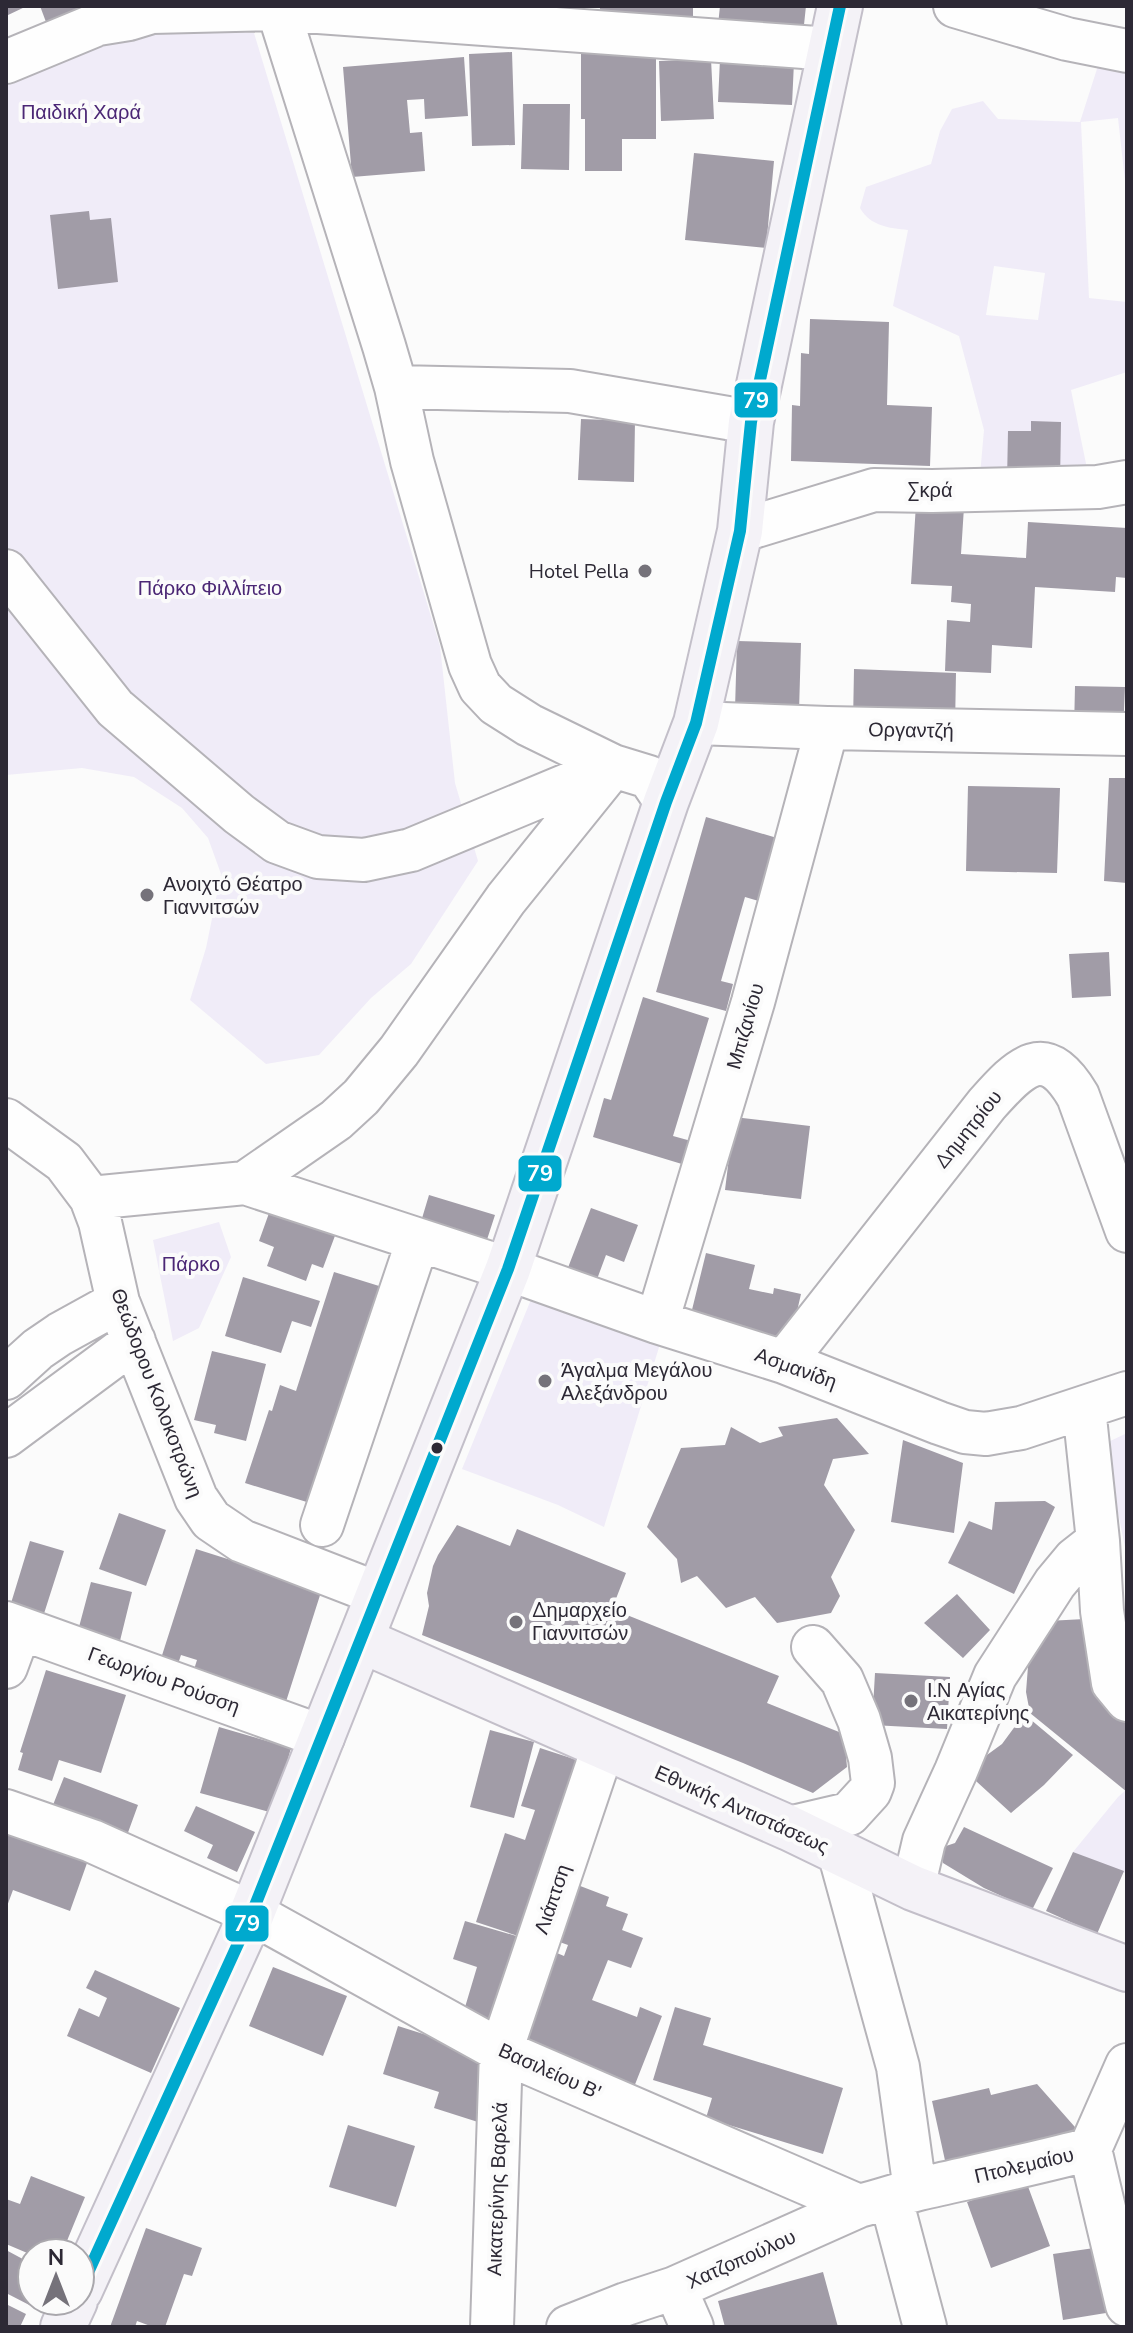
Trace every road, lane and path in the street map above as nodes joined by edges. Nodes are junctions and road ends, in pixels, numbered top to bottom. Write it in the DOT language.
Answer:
graph roads {
  1 [pos="840,6"];
  2 [pos="955,6"];
  3 [pos="277,8"];
  4 [pos="96,15"];
  5 [pos="1071,22"];
  6 [pos="831,49"];
  7 [pos="1127,51"];
  8 [pos="6,62"];
  9 [pos="396,387"];
  10 [pos="751,422"];
  11 [pos="1127,482"];
  12 [pos="740,531"];
  13 [pos="6,571"];
  14 [pos="696,723"];
  15 [pos="827,728"];
  16 [pos="1127,734"];
  17 [pos="613,766"];
  18 [pos="666,802"];
  19 [pos="6,1120"];
  20 [pos="245,1183"];
  21 [pos="91,1198"];
  22 [pos="1127,1231"];
  23 [pos="418,1240"];
  24 [pos="508,1269"];
  25 [pos="118,1302"];
  26 [pos="657,1322"];
  27 [pos="134,1341"];
  28 [pos="784,1362"];
  29 [pos="6,1378"];
  30 [pos="1127,1393"];
  31 [pos="1084,1408"];
  32 [pos="6,1436"];
  33 [pos="322,1525"];
  34 [pos="1098,1541"];
  35 [pos="379,1594"];
  36 [pos="11,1639"];
  37 [pos="361,1640"];
  38 [pos="813,1647"];
  39 [pos="1127,1700"];
  40 [pos="323,1737"];
  41 [pos="603,1748"];
  42 [pos="6,1811"];
  43 [pos="789,1828"];
  44 [pos="839,1852"];
  45 [pos="913,1888"];
  46 [pos="252,1913"];
  47 [pos="1127,1969"];
  48 [pos="501,2051"];
  49 [pos="1127,2065"];
  50 [pos="1090,2149"];
  51 [pos="888,2198"];
  52 [pos="96,2255"];
  53 [pos="675,2288"];
  54 [pos="1127,2305"];
  55 [pos="492,2327"];
  56 [pos="568,2327"];
  57 [pos="692,2327"];
  58 [pos="925,2327"];
  1 -- 6 [label="main road"];
  2 -- 5 [label="street"];
  3 -- 4 [label="street"];
  3 -- 6 [label="street"];
  3 -- 9 [label="street"];
  4 -- 8 [label="street"];
  5 -- 7 [label="street"];
  6 -- 10 [label="main road"];
  9 -- 10 [label="street"];
  9 -- 17 [label="street"];
  10 -- 12 [label="main road"];
  11 -- 12 [label="street, Σκρά"];
  12 -- 14 [label="main road"];
  13 -- 17 [label="street"];
  14 -- 15 [label="street, Οργαντζή"];
  14 -- 18 [label="main road"];
  15 -- 16 [label="street, Οργαντζή"];
  15 -- 26 [label="street, Μπιζανίου"];
  17 -- 18 [label="street"];
  17 -- 20 [label="street"];
  18 -- 24 [label="main road"];
  19 -- 21 [label="street, Θεώδορου Κολοκοτρώνη"];
  20 -- 21 [label="street"];
  20 -- 23 [label="street, Ασμανίδη"];
  21 -- 25 [label="street, Θεώδορου Κολοκοτρώνη"];
  22 -- 28 [label="street, Δημητρίου"];
  23 -- 24 [label="street, Ασμανίδη"];
  23 -- 33 [label="street"];
  24 -- 26 [label="street, Ασμανίδη"];
  24 -- 35 [label="main road"];
  25 -- 27 [label="street, Θεώδορου Κολοκοτρώνη"];
  25 -- 29 [label="street"];
  26 -- 28 [label="street, Ασμανίδη"];
  27 -- 32 [label="street"];
  27 -- 35 [label="street, Θεώδορου Κολοκοτρώνη"];
  28 -- 31 [label="street, Ασμανίδη"];
  30 -- 31 [label="street, Ασμανίδη"];
  31 -- 34 [label="street"];
  34 -- 39 [label="street"];
  34 -- 45 [label="street"];
  35 -- 37 [label="main road"];
  36 -- 40 [label="street, Γεωργίου Ρούσση"];
  37 -- 40 [label="main road"];
  37 -- 41 [label="main road, Εθνικής Αντιστάσεως"];
  38 -- 43 [label="street"];
  40 -- 46 [label="main road"];
  41 -- 43 [label="main road, Εθνικής Αντιστάσεως"];
  41 -- 48 [label="street, Λιάπτση"];
  42 -- 46 [label="street, Βασιλείου Β'"];
  43 -- 44 [label="main road, Εθνικής Αντιστάσεως"];
  44 -- 45 [label="main road, Εθνικής Αντιστάσεως"];
  44 -- 51 [label="street"];
  45 -- 47 [label="main road, Εθνικής Αντιστάσεως"];
  46 -- 48 [label="street, Βασιλείου Β'"];
  46 -- 52 [label="main road"];
  48 -- 51 [label="street, Βασιλείου Β'"];
  48 -- 55 [label="street, Αικατερίνης Βαρελά"];
  49 -- 50 [label="street, Πτολεμαίου"];
  50 -- 51 [label="street, Πτολεμαίου"];
  50 -- 54 [label="street"];
  51 -- 53 [label="street, Χατζοπούλου"];
  51 -- 58 [label="street"];
  53 -- 56 [label="street, Χατζοπούλου"];
  53 -- 57 [label="street"];
}
